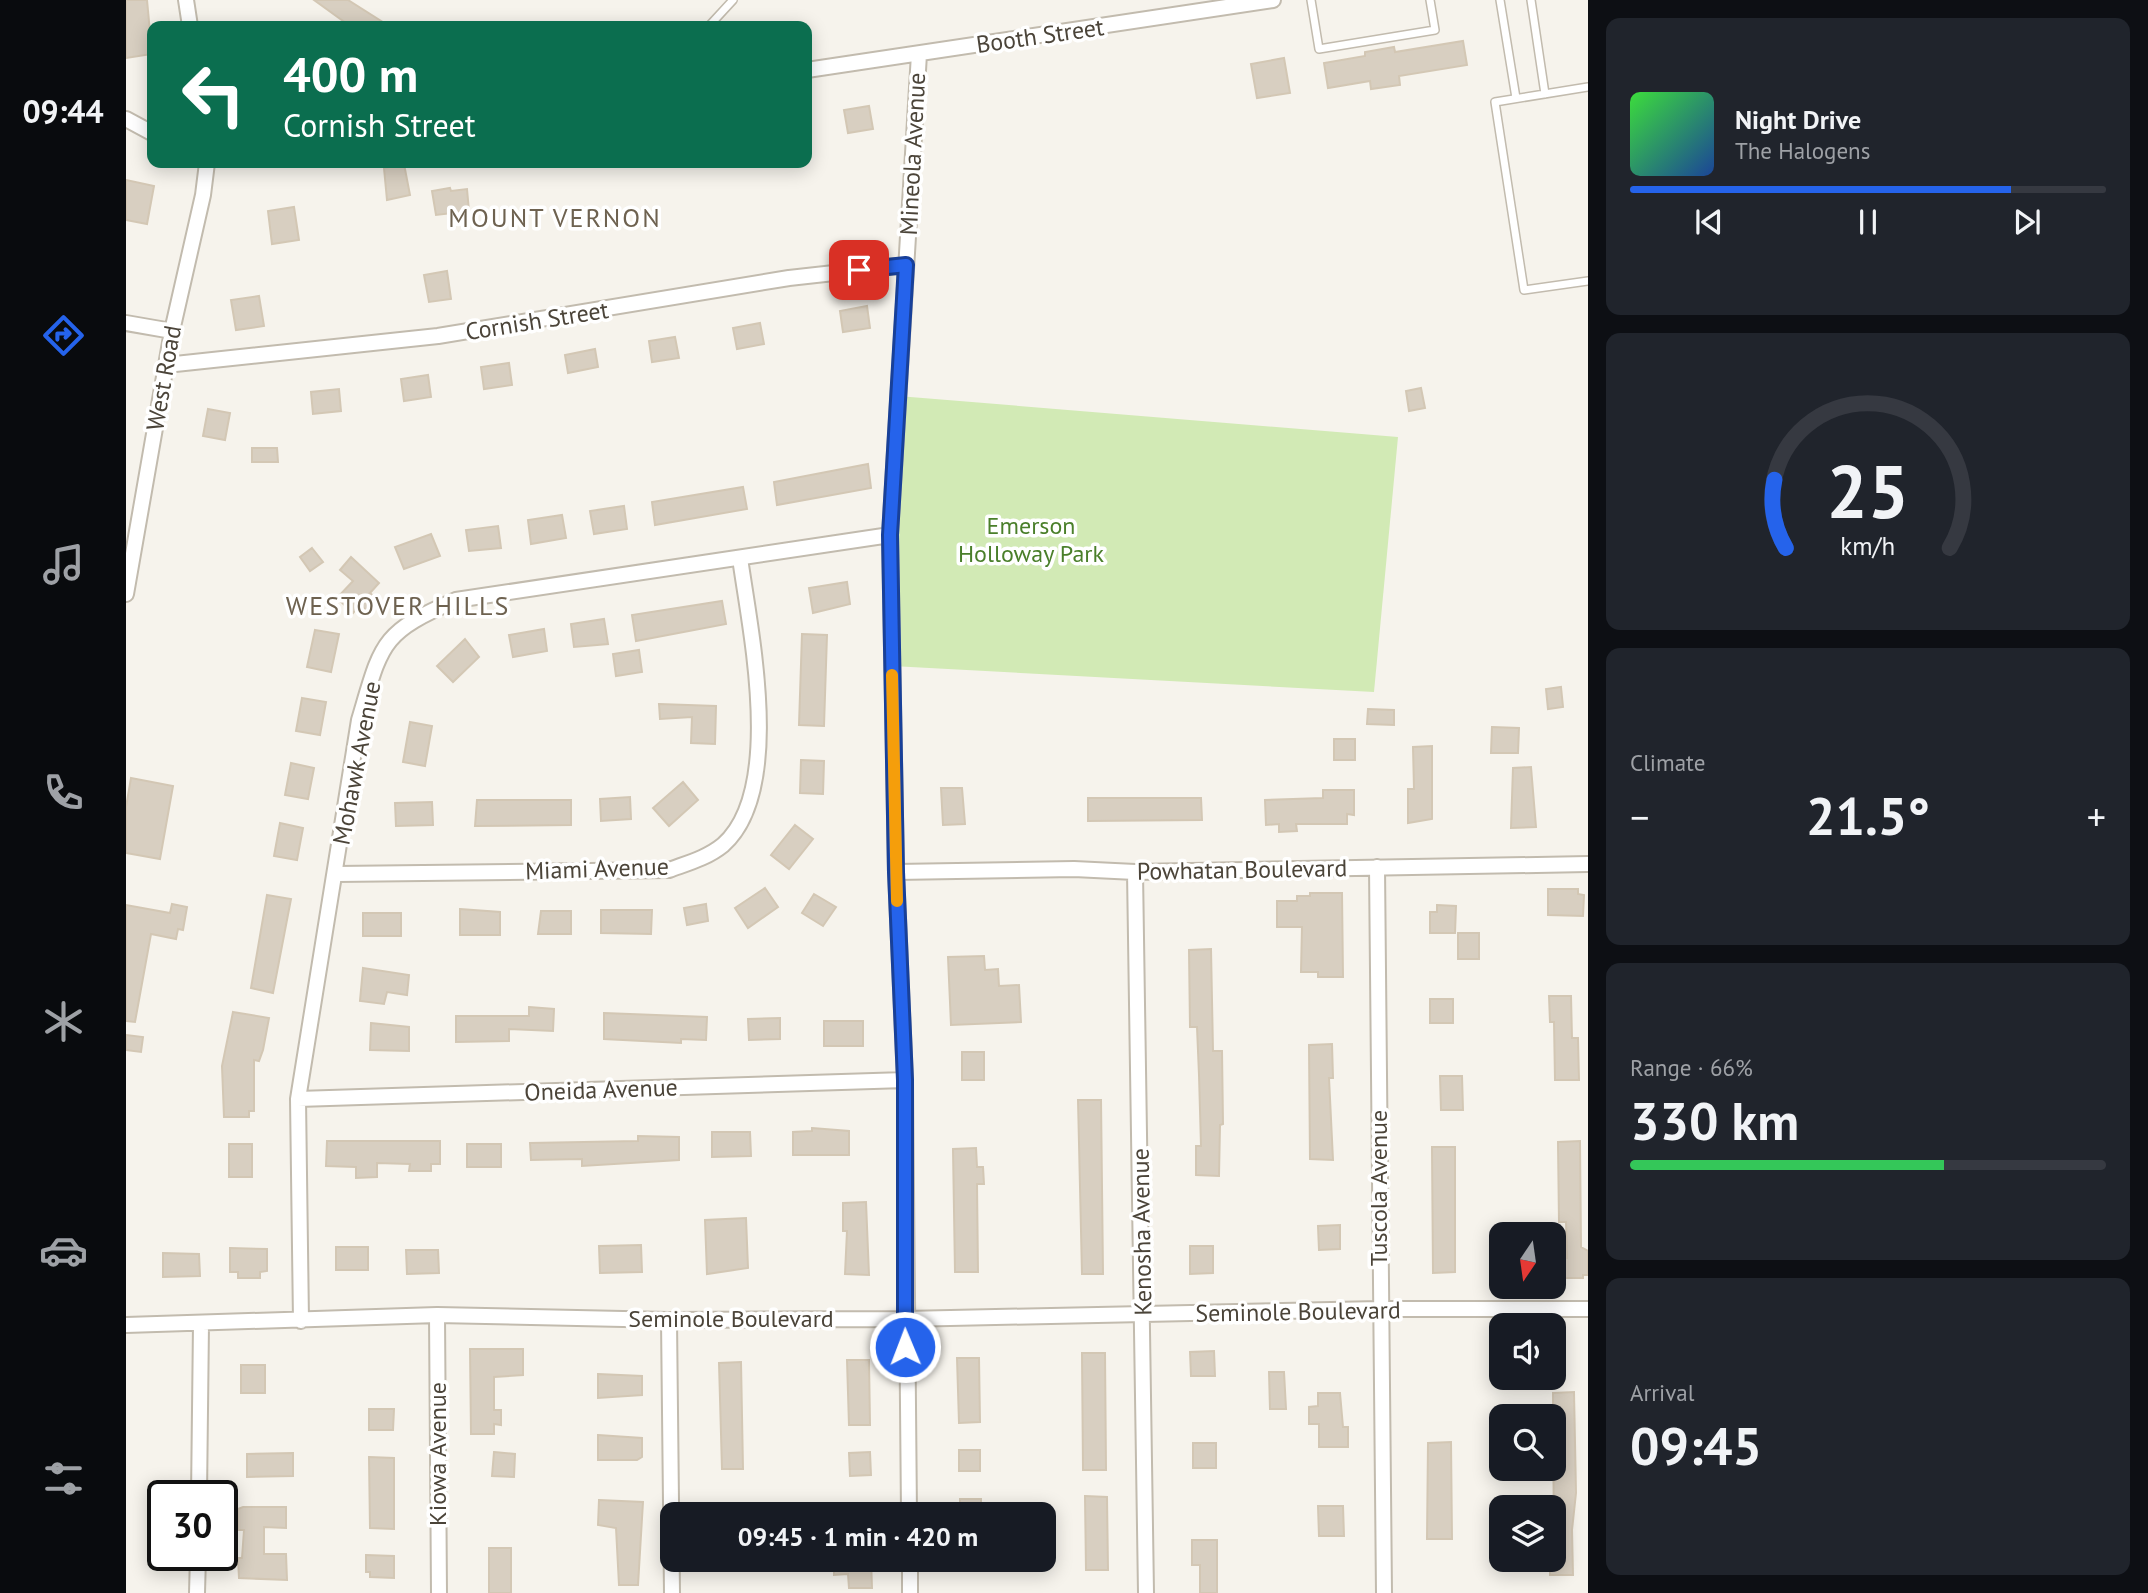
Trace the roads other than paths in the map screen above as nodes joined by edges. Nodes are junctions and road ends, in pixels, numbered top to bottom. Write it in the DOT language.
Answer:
graph roads {
  1 [pos="186,0"];
  2 [pos="733,0"];
  3 [pos="1273,0"];
  4 [pos="1311,0"];
  5 [pos="1430,0"];
  6 [pos="1500,0"];
  7 [pos="1531,0"];
  8 [pos="189,21"];
  9 [pos="714,21"];
  10 [pos="919,54"];
  11 [pos="812,68"];
  12 [pos="1588,87"];
  13 [pos="1545,94"];
  14 [pos="1516,98"];
  15 [pos="126,119"];
  16 [pos="147,130"];
  17 [pos="206,168"];
  18 [pos="906,265"];
  19 [pos="1588,281"];
  20 [pos="126,323"];
  21 [pos="172,331"];
  22 [pos="166,365"];
  23 [pos="132,530"];
  24 [pos="890,535"];
  25 [pos="740,558"];
  26 [pos="126,594"];
  27 [pos="1588,864"];
  28 [pos="1377,867"];
  29 [pos="896,872"];
  30 [pos="1135,872"];
  31 [pos="337,874"];
  32 [pos="905,1080"];
  33 [pos="298,1099"];
  34 [pos="1380,1309"];
  35 [pos="1588,1309"];
  36 [pos="437,1315"];
  37 [pos="1144,1316"];
  38 [pos="905,1319"];
  39 [pos="669,1320"];
  40 [pos="301,1321"];
  41 [pos="201,1324"];
  42 [pos="126,1325"];
  43 [pos="198,1480"];
  44 [pos="909,1502"];
  45 [pos="198,1571"];
  46 [pos="910,1572"];
  47 [pos="197,1593"];
  48 [pos="439,1593"];
  49 [pos="672,1593"];
  50 [pos="910,1593"];
  51 [pos="1146,1593"];
  52 [pos="1384,1593"];
  1 -- 8 [label="street"];
  2 -- 9 [label="lane"];
  3 -- 10 [label="street, Booth Street"];
  4 -- 5 [label="lane"];
  6 -- 14 [label="lane"];
  7 -- 13 [label="lane"];
  10 -- 11 [label="street, Booth Street"];
  10 -- 18 [label="street, Mineola Avenue"];
  12 -- 13 [label="lane"];
  13 -- 14 [label="lane"];
  14 -- 19 [label="lane"];
  15 -- 16 [label="street"];
  17 -- 21 [label="street, West Road"];
  18 -- 22 [label="street, Cornish Street"];
  18 -- 24 [label="street, Mineola Avenue"];
  20 -- 21 [label="street"];
  21 -- 22 [label="street, West Road"];
  22 -- 23 [label="street, West Road"];
  23 -- 26 [label="street, West Road"];
  24 -- 25 [label="street, Mohawk Avenue"];
  24 -- 29 [label="street, Mineola Avenue"];
  25 -- 31 [label="street, Mohawk Avenue"];
  25 -- 31 [label="street, Miami Avenue"];
  27 -- 28 [label="street, Powhatan Boulevard"];
  28 -- 30 [label="street, Powhatan Boulevard"];
  28 -- 34 [label="street, Tuscola Avenue"];
  29 -- 30 [label="street, Powhatan Boulevard"];
  29 -- 32 [label="street, Mineola Avenue"];
  30 -- 37 [label="street, Kenosha Avenue"];
  31 -- 33 [label="street, Mohawk Avenue"];
  32 -- 33 [label="street, Oneida Avenue"];
  32 -- 38 [label="street, Mineola Avenue"];
  33 -- 40 [label="street, Mohawk Avenue"];
  34 -- 35 [label="street, Seminole Boulevard"];
  34 -- 37 [label="street, Seminole Boulevard"];
  34 -- 52 [label="street, Tuscola Avenue"];
  36 -- 39 [label="street, Seminole Boulevard"];
  36 -- 40 [label="street, Seminole Boulevard"];
  36 -- 48 [label="street, Kiowa Avenue"];
  37 -- 38 [label="street, Seminole Boulevard"];
  37 -- 51 [label="street, Kenosha Avenue"];
  38 -- 39 [label="street, Seminole Boulevard"];
  38 -- 44 [label="street, Mineola Avenue"];
  39 -- 49 [label="street"];
  40 -- 41 [label="street, Seminole Boulevard"];
  41 -- 42 [label="street, Seminole Boulevard"];
  41 -- 43 [label="street"];
  45 -- 47 [label="street"];
  46 -- 50 [label="street"];
}
